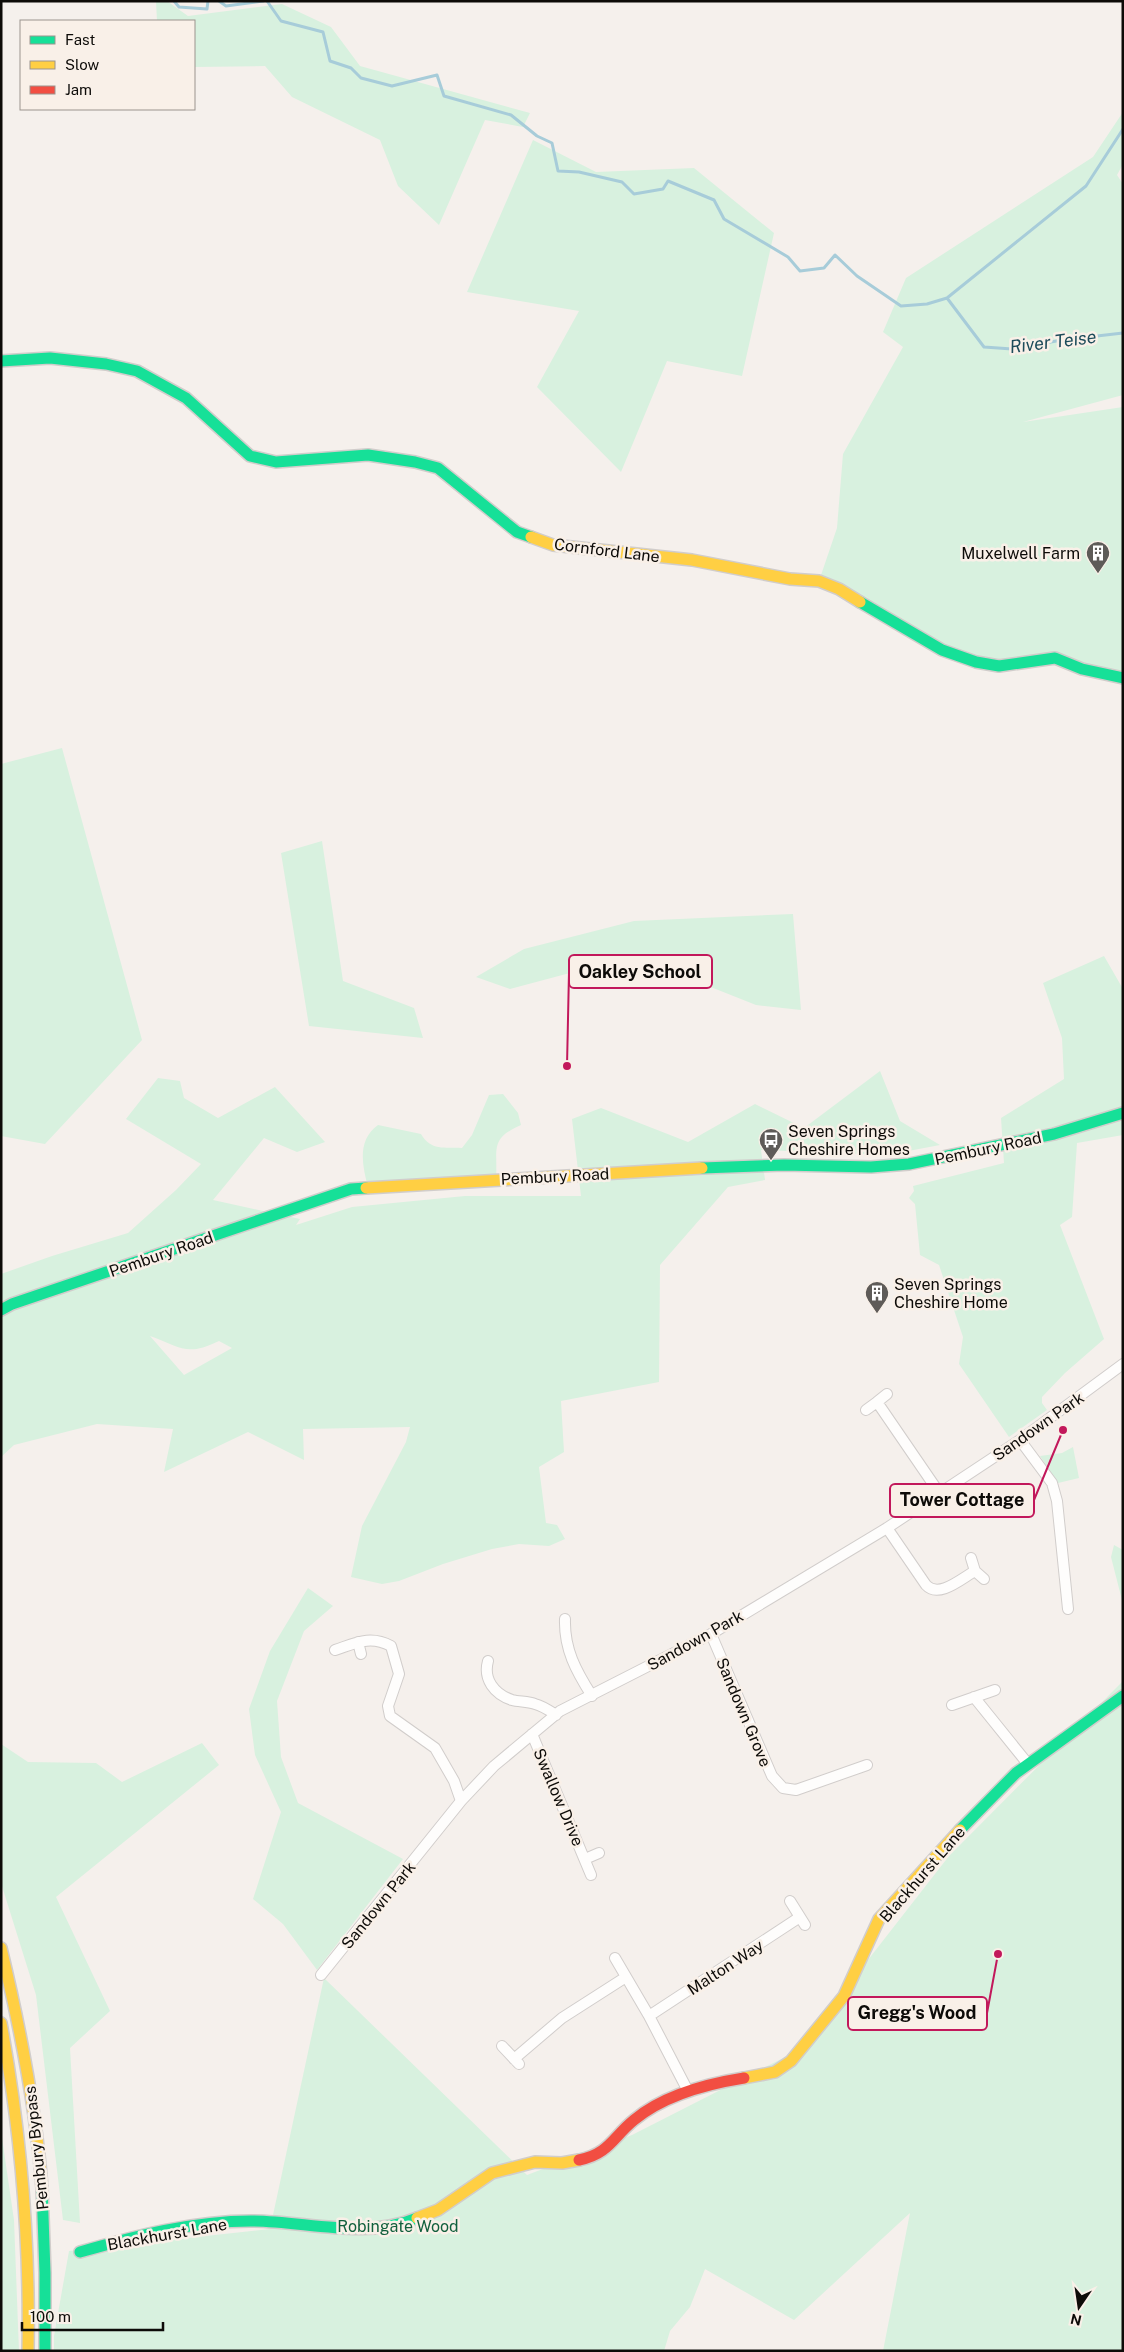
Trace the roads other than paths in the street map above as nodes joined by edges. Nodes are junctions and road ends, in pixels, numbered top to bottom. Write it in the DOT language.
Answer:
graph roads {
  1 [pos="1,361"];
  2 [pos="1123,678"];
  3 [pos="1123,1113"];
  4 [pos="1,1310"];
  5 [pos="1123,1364"];
  6 [pos="887,1394"];
  7 [pos="877,1402"];
  8 [pos="866,1410"];
  9 [pos="1020,1440"];
  10 [pos="940,1494"];
  11 [pos="887,1528"];
  12 [pos="971,1558"];
  13 [pos="974,1571"];
  14 [pos="984,1579"];
  15 [pos="1068,1609"];
  16 [pos="565,1620"];
  17 [pos="711,1634"];
  18 [pos="358,1642"];
  19 [pos="335,1650"];
  20 [pos="361,1654"];
  21 [pos="488,1661"];
  22 [pos="995,1690"];
  23 [pos="592,1696"];
  24 [pos="1123,1696"];
  25 [pos="974,1697"];
  26 [pos="952,1705"];
  27 [pos="556,1715"];
  28 [pos="532,1734"];
  29 [pos="1028,1764"];
  30 [pos="867,1765"];
  31 [pos="461,1802"];
  32 [pos="599,1853"];
  33 [pos="585,1859"];
  34 [pos="592,1875"];
  35 [pos="790,1900"];
  36 [pos="1,1948"];
  37 [pos="614,1958"];
  38 [pos="321,1975"];
  39 [pos="626,1977"];
  40 [pos="650,2016"];
  41 [pos="1,2023"];
  42 [pos="502,2046"];
  43 [pos="688,2091"];
  44 [pos="80,2252"];
  45 [pos="28,2351"];
  46 [pos="45,2351"];
  1 -- 2 [label="main road, Cornford Lane"];
  3 -- 4 [label="main road, Pembury Road"];
  5 -- 9 [label="street, Sandown Park"];
  6 -- 7 [label="street"];
  7 -- 8 [label="street"];
  7 -- 10 [label="street"];
  9 -- 10 [label="street, Sandown Park"];
  9 -- 15 [label="street"];
  10 -- 11 [label="street, Sandown Park"];
  11 -- 13 [label="street"];
  11 -- 17 [label="street, Sandown Park"];
  12 -- 13 [label="street"];
  13 -- 14 [label="street"];
  16 -- 23 [label="street"];
  17 -- 23 [label="street, Sandown Park"];
  17 -- 30 [label="street, Sandown Grove"];
  18 -- 19 [label="street"];
  18 -- 20 [label="street"];
  18 -- 31 [label="street"];
  21 -- 27 [label="street"];
  22 -- 25 [label="street"];
  23 -- 27 [label="street, Sandown Park"];
  24 -- 29 [label="main road, Blackhurst Lane"];
  25 -- 26 [label="street"];
  25 -- 29 [label="street"];
  27 -- 28 [label="street, Sandown Park"];
  28 -- 31 [label="street, Sandown Park"];
  28 -- 33 [label="street, Swallow Drive"];
  29 -- 43 [label="main road, Blackhurst Lane"];
  31 -- 38 [label="street, Sandown Park"];
  32 -- 33 [label="street, Swallow Drive"];
  33 -- 34 [label="street, Swallow Drive"];
  35 -- 40 [label="street, Malton Way"];
  36 -- 46 [label="main road, Pembury Bypass"];
  37 -- 39 [label="street"];
  39 -- 40 [label="street"];
  39 -- 42 [label="street"];
  40 -- 43 [label="street"];
  41 -- 45 [label="main road, Pembury Bypass"];
  43 -- 44 [label="main road, Blackhurst Lane"];
}
